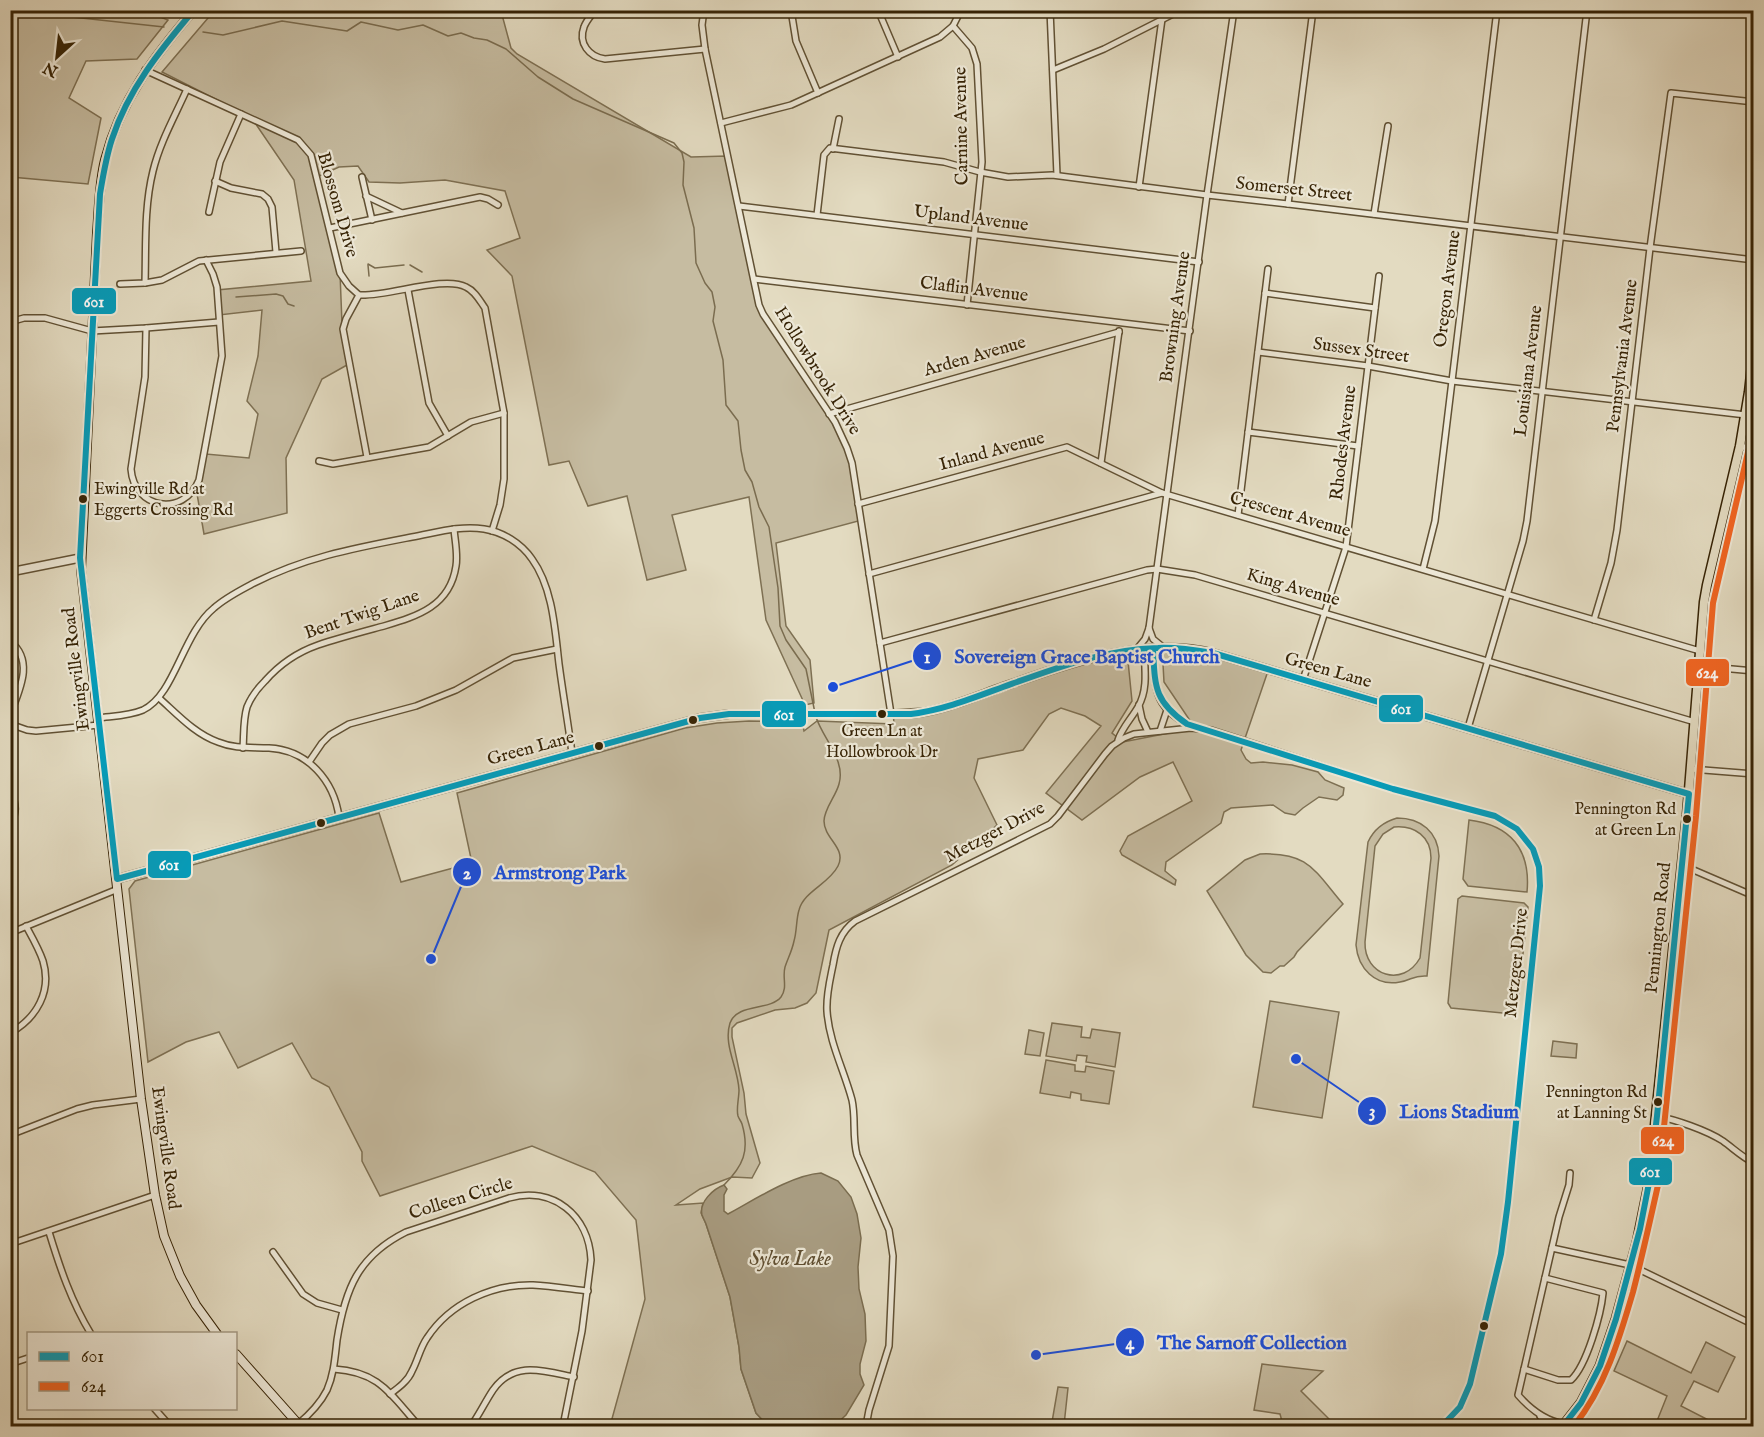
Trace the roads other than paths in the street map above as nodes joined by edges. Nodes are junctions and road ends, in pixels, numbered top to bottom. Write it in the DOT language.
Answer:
graph roads {
  1 [pos="595,10"];
  2 [pos="704,10"];
  3 [pos="791,10"];
  4 [pos="878,10"];
  5 [pos="961,10"];
  6 [pos="1050,10"];
  7 [pos="1181,10"];
  8 [pos="1234,10"];
  9 [pos="1313,10"];
  10 [pos="1497,10"];
  11 [pos="1587,10"];
  12 [pos="190,11"];
  13 [pos="1162,19"];
  14 [pos="953,26"];
  15 [pos="705,49"];
  16 [pos="898,57"];
  17 [pos="145,70"];
  18 [pos="1053,70"];
  19 [pos="188,89"];
  20 [pos="818,93"];
  21 [pos="1754,102"];
  22 [pos="241,114"];
  23 [pos="839,119"];
  24 [pos="721,123"];
  25 [pos="1388,126"];
  26 [pos="833,149"];
  27 [pos="980,172"];
  28 [pos="1057,176"];
  29 [pos="362,177"];
  30 [pos="215,181"];
  31 [pos="1139,187"];
  32 [pos="1207,195"];
  33 [pos="366,196"];
  34 [pos="1288,204"];
  35 [pos="498,206"];
  36 [pos="739,206"];
  37 [pos="209,212"];
  38 [pos="402,213"];
  39 [pos="1374,214"];
  40 [pos="817,216"];
  41 [pos="372,219"];
  42 [pos="1471,226"];
  43 [pos="330,228"];
  44 [pos="975,235"];
  45 [pos="1560,237"];
  46 [pos="1650,248"];
  47 [pos="301,251"];
  48 [pos="276,252"];
  49 [pos="206,260"];
  50 [pos="1754,260"];
  51 [pos="1199,262"];
  52 [pos="1268,269"];
  53 [pos="1379,276"];
  54 [pos="754,279"];
  55 [pos="145,283"];
  56 [pos="120,284"];
  57 [pos="408,290"];
  58 [pos="1265,293"];
  59 [pos="359,295"];
  60 [pos="967,305"];
  61 [pos="1376,308"];
  62 [pos="219,321"];
  63 [pos="10,322"];
  64 [pos="1120,323"];
  65 [pos="146,328"];
  66 [pos="92,331"];
  67 [pos="1119,332"];
  68 [pos="1190,332"];
  69 [pos="1754,347"];
  70 [pos="1258,352"];
  71 [pos="1368,366"];
  72 [pos="1452,381"];
  73 [pos="1542,391"];
  74 [pos="1632,402"];
  75 [pos="504,413"];
  76 [pos="829,414"];
  77 [pos="1746,415"];
  78 [pos="1248,432"];
  79 [pos="448,436"];
  80 [pos="1358,446"];
  81 [pos="1740,446"];
  82 [pos="1754,450"];
  83 [pos="368,457"];
  84 [pos="319,461"];
  85 [pos="1101,463"];
  86 [pos="1165,494"];
  87 [pos="858,504"];
  88 [pos="1238,515"];
  89 [pos="454,529"];
  90 [pos="492,531"];
  91 [pos="1346,547"];
  92 [pos="80,558"];
  93 [pos="1157,569"];
  94 [pos="1423,569"];
  95 [pos="10,572"];
  96 [pos="869,574"];
  97 [pos="1508,594"];
  98 [pos="1325,612"];
  99 [pos="1594,620"];
  100 [pos="1149,628"];
  101 [pos="10,641"];
  102 [pos="880,643"];
  103 [pos="1164,648"];
  104 [pos="1153,649"];
  105 [pos="557,650"];
  106 [pos="1144,650"];
  107 [pos="1135,651"];
  108 [pos="1700,651"];
  109 [pos="1488,661"];
  110 [pos="1699,666"];
  111 [pos="1754,671"];
  112 [pos="1303,680"];
  113 [pos="159,698"];
  114 [pos="1139,705"];
  115 [pos="1167,710"];
  116 [pos="891,714"];
  117 [pos="10,715"];
  118 [pos="99,721"];
  119 [pos="1695,722"];
  120 [pos="10,724"];
  121 [pos="1196,728"];
  122 [pos="1468,728"];
  123 [pos="1160,731"];
  124 [pos="1148,732"];
  125 [pos="1118,741"];
  126 [pos="243,748"];
  127 [pos="572,753"];
  128 [pos="309,762"];
  129 [pos="1691,769"];
  130 [pos="1754,774"];
  131 [pos="10,791"];
  132 [pos="1689,794"];
  133 [pos="339,817"];
  134 [pos="10,826"];
  135 [pos="1682,865"];
  136 [pos="117,879"];
  137 [pos="118,889"];
  138 [pos="1754,896"];
  139 [pos="26,926"];
  140 [pos="10,933"];
  141 [pos="10,1033"];
  142 [pos="141,1099"];
  143 [pos="1657,1116"];
  144 [pos="10,1135"];
  145 [pos="1754,1163"];
  146 [pos="1570,1173"];
  147 [pos="155,1195"];
  148 [pos="49,1232"];
  149 [pos="10,1244"];
  150 [pos="1552,1248"];
  151 [pos="273,1252"];
  152 [pos="1630,1265"];
  153 [pos="1545,1278"];
  154 [pos="588,1292"];
  155 [pos="342,1310"];
  156 [pos="1754,1325"];
  157 [pos="90,1332"];
  158 [pos="216,1332"];
  159 [pos="237,1355"];
  160 [pos="27,1358"];
  161 [pos="10,1364"];
  162 [pos="333,1369"];
  163 [pos="1524,1369"];
  164 [pos="574,1377"];
  165 [pos="390,1395"];
  166 [pos="156,1410"];
  167 [pos="1539,1414"];
  168 [pos="10,1420"];
  169 [pos="1564,1425"];
  170 [pos="18,1426"];
  171 [pos="170,1426"];
  172 [pos="298,1426"];
  173 [pos="419,1426"];
  174 [pos="471,1426"];
  175 [pos="563,1426"];
  176 [pos="866,1426"];
  177 [pos="1442,1426"];
  178 [pos="1549,1426"];
  1 -- 15 [label="street"];
  2 -- 15 [label="street, Hollowbrook Drive"];
  3 -- 20 [label="street"];
  4 -- 16 [label="street"];
  5 -- 14 [label="street"];
  6 -- 18 [label="street"];
  7 -- 13 [label="street"];
  8 -- 32 [label="street, Browning Avenue"];
  9 -- 34 [label="street"];
  10 -- 42 [label="street, Oregon Avenue"];
  11 -- 45 [label="street, Louisiana Avenue"];
  12 -- 17 [label="main road, Ewingville Road"];
  13 -- 18 [label="street"];
  13 -- 31 [label="street"];
  14 -- 16 [label="street"];
  14 -- 27 [label="street, Carnine Avenue"];
  15 -- 24 [label="street, Hollowbrook Drive"];
  16 -- 20 [label="street"];
  17 -- 19 [label="street, Blossom Drive"];
  17 -- 66 [label="main road, Ewingville Road"];
  18 -- 28 [label="street"];
  19 -- 22 [label="street, Blossom Drive"];
  19 -- 55 [label="street"];
  20 -- 24 [label="street"];
  21 -- 46 [label="street, Pennsylvania Avenue"];
  22 -- 30 [label="street"];
  22 -- 43 [label="street, Blossom Drive"];
  23 -- 26 [label="street"];
  24 -- 36 [label="street, Hollowbrook Drive"];
  25 -- 39 [label="street"];
  26 -- 27 [label="street, Somerset Street"];
  26 -- 40 [label="street"];
  27 -- 28 [label="street, Somerset Street"];
  27 -- 44 [label="street, Carnine Avenue"];
  28 -- 31 [label="street, Somerset Street"];
  29 -- 33 [label="street"];
  30 -- 37 [label="street"];
  30 -- 48 [label="street"];
  31 -- 32 [label="street, Somerset Street"];
  32 -- 34 [label="street, Somerset Street"];
  32 -- 51 [label="street, Browning Avenue"];
  33 -- 38 [label="street"];
  33 -- 41 [label="street"];
  34 -- 39 [label="street, Somerset Street"];
  35 -- 38 [label="street"];
  36 -- 40 [label="street, Upland Avenue"];
  36 -- 54 [label="street, Hollowbrook Drive"];
  38 -- 41 [label="street"];
  39 -- 42 [label="street, Somerset Street"];
  40 -- 44 [label="street, Upland Avenue"];
  41 -- 43 [label="street"];
  42 -- 45 [label="street, Somerset Street"];
  42 -- 72 [label="street, Oregon Avenue"];
  43 -- 59 [label="street, Blossom Drive"];
  44 -- 51 [label="street, Upland Avenue"];
  44 -- 60 [label="street, Carnine Avenue"];
  45 -- 46 [label="street, Somerset Street"];
  45 -- 73 [label="street, Louisiana Avenue"];
  46 -- 50 [label="street, Somerset Street"];
  46 -- 74 [label="street, Pennsylvania Avenue"];
  47 -- 48 [label="street"];
  48 -- 49 [label="street"];
  49 -- 55 [label="street"];
  49 -- 62 [label="street"];
  51 -- 68 [label="street, Browning Avenue"];
  52 -- 58 [label="street"];
  53 -- 61 [label="street, Rhodes Avenue"];
  54 -- 60 [label="street, Claflin Avenue"];
  54 -- 76 [label="street, Hollowbrook Drive"];
  55 -- 56 [label="street"];
  57 -- 59 [label="street"];
  57 -- 75 [label="street"];
  57 -- 79 [label="street"];
  58 -- 61 [label="street"];
  58 -- 70 [label="street"];
  59 -- 83 [label="street"];
  60 -- 64 [label="street, Claflin Avenue"];
  61 -- 71 [label="street, Rhodes Avenue"];
  62 -- 65 [label="street"];
  62 -- 65 [label="street"];
  63 -- 66 [label="street"];
  64 -- 67 [label="street"];
  64 -- 68 [label="street, Claflin Avenue"];
  65 -- 66 [label="street"];
  66 -- 92 [label="main road, Ewingville Road"];
  67 -- 76 [label="street, Arden Avenue"];
  67 -- 85 [label="street"];
  68 -- 86 [label="street, Browning Avenue"];
  69 -- 77 [label="main road, Pennington Road"];
  70 -- 71 [label="street, Sussex Street"];
  70 -- 78 [label="street"];
  71 -- 72 [label="street, Sussex Street"];
  71 -- 80 [label="street, Rhodes Avenue"];
  72 -- 73 [label="street, Sussex Street"];
  72 -- 94 [label="street, Oregon Avenue"];
  73 -- 74 [label="street, Sussex Street"];
  73 -- 97 [label="street, Louisiana Avenue"];
  74 -- 77 [label="street, Sussex Street"];
  74 -- 99 [label="street, Pennsylvania Avenue"];
  75 -- 79 [label="street"];
  75 -- 90 [label="street"];
  76 -- 87 [label="street, Hollowbrook Drive"];
  77 -- 81 [label="main road, Pennington Road"];
  78 -- 80 [label="street"];
  78 -- 88 [label="street"];
  79 -- 83 [label="street"];
  80 -- 91 [label="street, Rhodes Avenue"];
  81 -- 82 [label="street"];
  81 -- 108 [label="main road, Pennington Road"];
  83 -- 84 [label="street"];
  85 -- 86 [label="street, Inland Avenue"];
  85 -- 87 [label="street, Inland Avenue"];
  86 -- 88 [label="street, Crescent Avenue"];
  86 -- 93 [label="street, Browning Avenue"];
  86 -- 96 [label="street"];
  87 -- 96 [label="street, Hollowbrook Drive"];
  88 -- 91 [label="street, Crescent Avenue"];
  89 -- 90 [label="street"];
  89 -- 113 [label="street"];
  89 -- 126 [label="street, Bent Twig Lane"];
  90 -- 105 [label="street"];
  91 -- 94 [label="street, Crescent Avenue"];
  91 -- 98 [label="street, Rhodes Avenue"];
  92 -- 95 [label="street"];
  92 -- 118 [label="main road, Ewingville Road"];
  93 -- 98 [label="street, King Avenue"];
  93 -- 100 [label="street, Browning Avenue"];
  93 -- 102 [label="street, King Avenue"];
  94 -- 97 [label="street, Crescent Avenue"];
  96 -- 102 [label="street, Hollowbrook Drive"];
  97 -- 99 [label="street, Crescent Avenue"];
  97 -- 109 [label="street, Louisiana Avenue"];
  98 -- 109 [label="street, King Avenue"];
  98 -- 112 [label="street, Rhodes Avenue"];
  99 -- 108 [label="street, Crescent Avenue"];
  100 -- 103 [label="street"];
  100 -- 107 [label="street"];
  101 -- 117 [label="street"];
  102 -- 116 [label="street, Hollowbrook Drive"];
  103 -- 104 [label="street, Green Lane"];
  103 -- 112 [label="street, Green Lane"];
  104 -- 106 [label="street, Green Lane"];
  104 -- 115 [label="street"];
  105 -- 127 [label="street"];
  105 -- 128 [label="street"];
  106 -- 107 [label="street, Green Lane"];
  106 -- 114 [label="street"];
  107 -- 116 [label="street, Green Lane"];
  108 -- 110 [label="main road, Pennington Road"];
  109 -- 119 [label="street, King Avenue"];
  109 -- 122 [label="street, Louisiana Avenue"];
  110 -- 111 [label="street"];
  110 -- 119 [label="main road, Pennington Road"];
  112 -- 122 [label="street, Green Lane"];
  113 -- 118 [label="street"];
  113 -- 126 [label="street"];
  114 -- 124 [label="street"];
  114 -- 125 [label="street"];
  115 -- 121 [label="street"];
  115 -- 123 [label="street"];
  116 -- 127 [label="street, Green Lane"];
  118 -- 120 [label="street"];
  118 -- 136 [label="main road, Ewingville Road"];
  119 -- 129 [label="main road, Pennington Road"];
  121 -- 123 [label="street, Metzger Drive"];
  121 -- 177 [label="street, Metzger Drive"];
  122 -- 132 [label="street, Green Lane"];
  123 -- 124 [label="street, Metzger Drive"];
  124 -- 125 [label="street, Metzger Drive"];
  125 -- 176 [label="street, Metzger Drive"];
  126 -- 128 [label="street"];
  127 -- 133 [label="street, Green Lane"];
  128 -- 133 [label="street"];
  129 -- 130 [label="street"];
  129 -- 132 [label="main road, Pennington Road"];
  131 -- 134 [label="street"];
  132 -- 135 [label="main road, Pennington Road"];
  133 -- 136 [label="street, Green Lane"];
  135 -- 138 [label="street"];
  135 -- 143 [label="main road, Pennington Road"];
  136 -- 137 [label="main road, Ewingville Road"];
  137 -- 139 [label="street"];
  137 -- 142 [label="main road, Ewingville Road"];
  139 -- 140 [label="street"];
  139 -- 141 [label="street"];
  142 -- 144 [label="street"];
  142 -- 147 [label="main road, Ewingville Road"];
  143 -- 145 [label="street"];
  143 -- 152 [label="main road, Pennington Road"];
  146 -- 150 [label="street"];
  147 -- 148 [label="street"];
  147 -- 158 [label="main road, Ewingville Road"];
  148 -- 149 [label="street"];
  148 -- 157 [label="street"];
  150 -- 152 [label="street"];
  150 -- 153 [label="street"];
  151 -- 155 [label="street"];
  152 -- 156 [label="street"];
  152 -- 169 [label="main road, Pennington Road"];
  153 -- 163 [label="street"];
  153 -- 163 [label="street"];
  154 -- 155 [label="street, Colleen Circle"];
  154 -- 164 [label="street, Colleen Circle"];
  154 -- 165 [label="street"];
  155 -- 162 [label="street, Colleen Circle"];
  159 -- 172 [label="main road"];
  160 -- 161 [label="street"];
  162 -- 165 [label="street"];
  162 -- 172 [label="street, Colleen Circle"];
  163 -- 167 [label="street"];
  164 -- 174 [label="street"];
  164 -- 175 [label="street, Colleen Circle"];
  165 -- 173 [label="street"];
  166 -- 171 [label="street"];
  167 -- 169 [label="street"];
  167 -- 178 [label="street"];
  168 -- 170 [label="street"];
}
